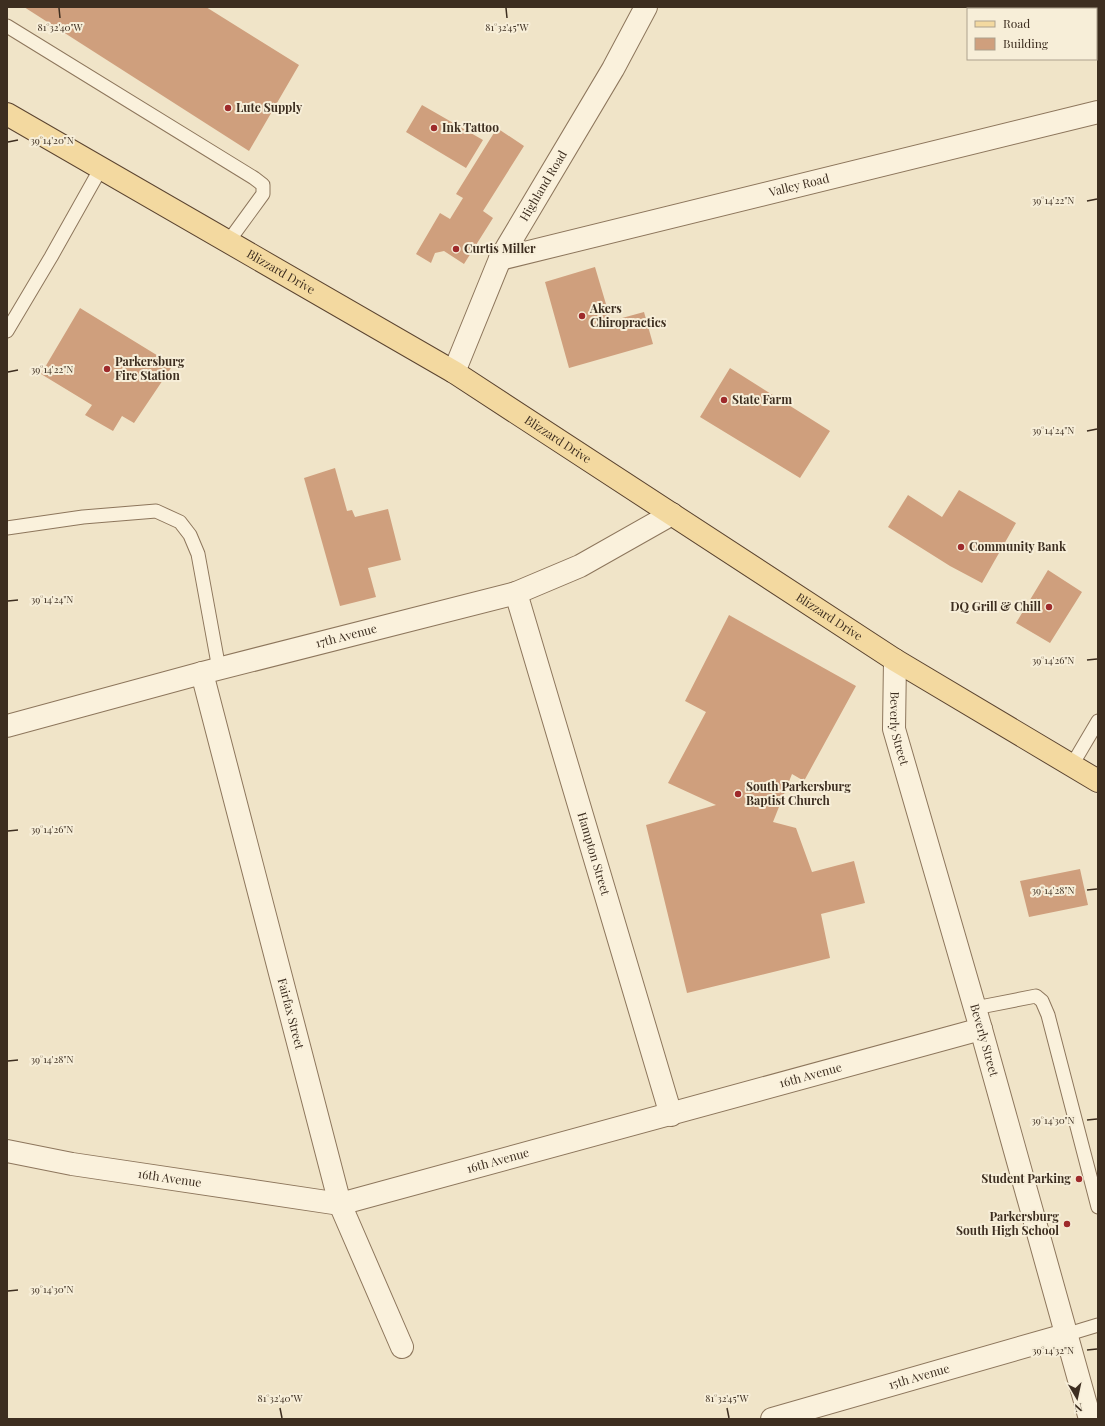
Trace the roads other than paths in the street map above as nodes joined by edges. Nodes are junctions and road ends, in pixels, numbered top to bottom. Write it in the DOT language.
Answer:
graph roads {
  1 [pos="646,7"];
  2 [pos="7,26"];
  3 [pos="1098,112"];
  4 [pos="7,114"];
  5 [pos="101,168"];
  6 [pos="228,242"];
  7 [pos="500,259"];
  8 [pos="7,331"];
  9 [pos="454,372"];
  10 [pos="672,514"];
  11 [pos="7,528"];
  12 [pos="516,593"];
  13 [pos="895,660"];
  14 [pos="211,671"];
  15 [pos="1098,721"];
  16 [pos="7,726"];
  17 [pos="1072,765"];
  18 [pos="1098,781"];
  19 [pos="975,1008"];
  20 [pos="981,1029"];
  21 [pos="671,1115"];
  22 [pos="7,1151"];
  23 [pos="340,1204"];
  24 [pos="1098,1207"];
  25 [pos="1098,1325"];
  26 [pos="1065,1335"];
  27 [pos="402,1347"];
  28 [pos="772,1419"];
  29 [pos="1090,1419"];
  1 -- 7 [label="street, Highland Road"];
  2 -- 6 [label="lane"];
  3 -- 7 [label="street, Valley Road"];
  4 -- 5 [label="main road, Blizzard Drive"];
  5 -- 6 [label="main road, Blizzard Drive"];
  5 -- 8 [label="lane"];
  6 -- 9 [label="main road, Blizzard Drive"];
  7 -- 9 [label="street, Highland Road"];
  9 -- 10 [label="main road, Blizzard Drive"];
  10 -- 12 [label="street, 17th Avenue"];
  10 -- 13 [label="main road, Blizzard Drive"];
  11 -- 14 [label="lane"];
  12 -- 14 [label="street, 17th Avenue"];
  12 -- 21 [label="street, Hampton Street"];
  13 -- 17 [label="main road, Blizzard Drive"];
  13 -- 19 [label="street, Beverly Street"];
  14 -- 16 [label="street, 17th Avenue"];
  14 -- 23 [label="street, Fairfax Street"];
  15 -- 17 [label="lane"];
  17 -- 18 [label="main road, Blizzard Drive"];
  19 -- 20 [label="street, Beverly Street"];
  19 -- 24 [label="lane"];
  20 -- 21 [label="street, 16th Avenue"];
  20 -- 26 [label="street, Beverly Street"];
  21 -- 23 [label="street, 16th Avenue"];
  22 -- 23 [label="street, 16th Avenue"];
  23 -- 27 [label="street, Fairfax Street"];
  25 -- 26 [label="lane"];
  26 -- 28 [label="street, 15th Avenue"];
  26 -- 29 [label="street, Beverly Street"];
}
